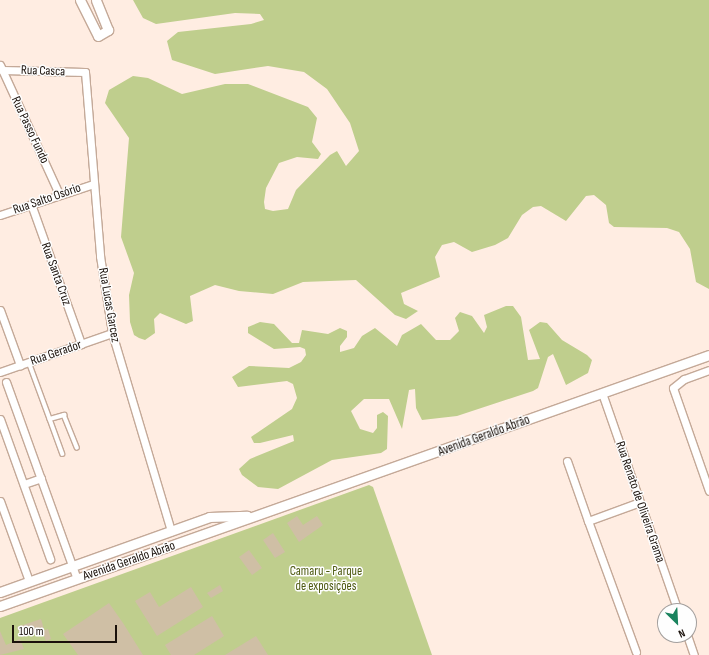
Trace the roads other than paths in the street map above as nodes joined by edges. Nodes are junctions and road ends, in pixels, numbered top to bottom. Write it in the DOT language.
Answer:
graph roads {
  1 [pos="80,0"];
  2 [pos="96,0"];
  3 [pos="1,68"];
  4 [pos="85,72"];
  5 [pos="93,184"];
  6 [pos="59,194"];
  7 [pos="31,204"];
  8 [pos="0,215"];
  9 [pos="0,310"];
  10 [pos="112,333"];
  11 [pos="82,344"];
  12 [pos="709,355"];
  13 [pos="29,362"];
  14 [pos="20,365"];
  15 [pos="709,370"];
  16 [pos="0,372"];
  17 [pos="6,382"];
  18 [pos="602,393"];
  19 [pos="0,419"];
  20 [pos="50,419"];
  21 [pos="77,447"];
  22 [pos="63,454"];
  23 [pos="567,461"];
  24 [pos="40,478"];
  25 [pos="24,484"];
  26 [pos="709,491"];
  27 [pos="0,501"];
  28 [pos="640,502"];
  29 [pos="258,515"];
  30 [pos="588,521"];
  31 [pos="171,531"];
  32 [pos="50,559"];
  33 [pos="72,566"];
  34 [pos="77,579"];
  35 [pos="29,581"];
  36 [pos="0,592"];
  37 [pos="675,603"];
  38 [pos="0,606"];
  39 [pos="690,643"];
  40 [pos="636,652"];
  41 [pos="694,655"];
  1 -- 2 [label="main road"];
  3 -- 4 [label="street, Rua Casca"];
  3 -- 6 [label="street, Rua Passo Fundo"];
  4 -- 5 [label="street, Rua Lucas Garcez"];
  5 -- 6 [label="street, Rua Salto Osório"];
  5 -- 10 [label="street, Rua Lucas Garcez"];
  6 -- 7 [label="street, Rua Salto Osório"];
  7 -- 8 [label="street, Rua Salto Osório"];
  7 -- 11 [label="street, Rua Santa Cruz"];
  9 -- 14 [label="street"];
  10 -- 11 [label="street, Rua Gerador"];
  10 -- 31 [label="street, Rua Lucas Garcez"];
  11 -- 13 [label="street, Rua Gerador"];
  12 -- 18 [label="main road, Avenida Geraldo Abrão"];
  13 -- 14 [label="street, Rua Gerador"];
  13 -- 20 [label="lane"];
  14 -- 16 [label="street, Rua Gerador"];
  15 -- 26 [label="street"];
  17 -- 24 [label="street"];
  18 -- 28 [label="street, Rua Renato de Oliveira Grama"];
  18 -- 29 [label="main road, Avenida Geraldo Abrão"];
  19 -- 25 [label="street"];
  20 -- 21 [label="lane"];
  20 -- 22 [label="lane"];
  23 -- 30 [label="street"];
  24 -- 25 [label="street"];
  24 -- 33 [label="street"];
  25 -- 32 [label="street"];
  27 -- 35 [label="street"];
  28 -- 30 [label="street"];
  28 -- 37 [label="street, Rua Renato de Oliveira Grama"];
  29 -- 31 [label="main road, Avenida Geraldo Abrão"];
  29 -- 34 [label="main road, Avenida Geraldo Abrão"];
  30 -- 40 [label="street"];
  31 -- 33 [label="main road, Avenida Geraldo Abrão"];
  33 -- 34 [label="street"];
  33 -- 35 [label="main road, Avenida Geraldo Abrão"];
  34 -- 38 [label="main road, Avenida Geraldo Abrão"];
  35 -- 36 [label="main road, Avenida Geraldo Abrão"];
  39 -- 41 [label="street"];
}
